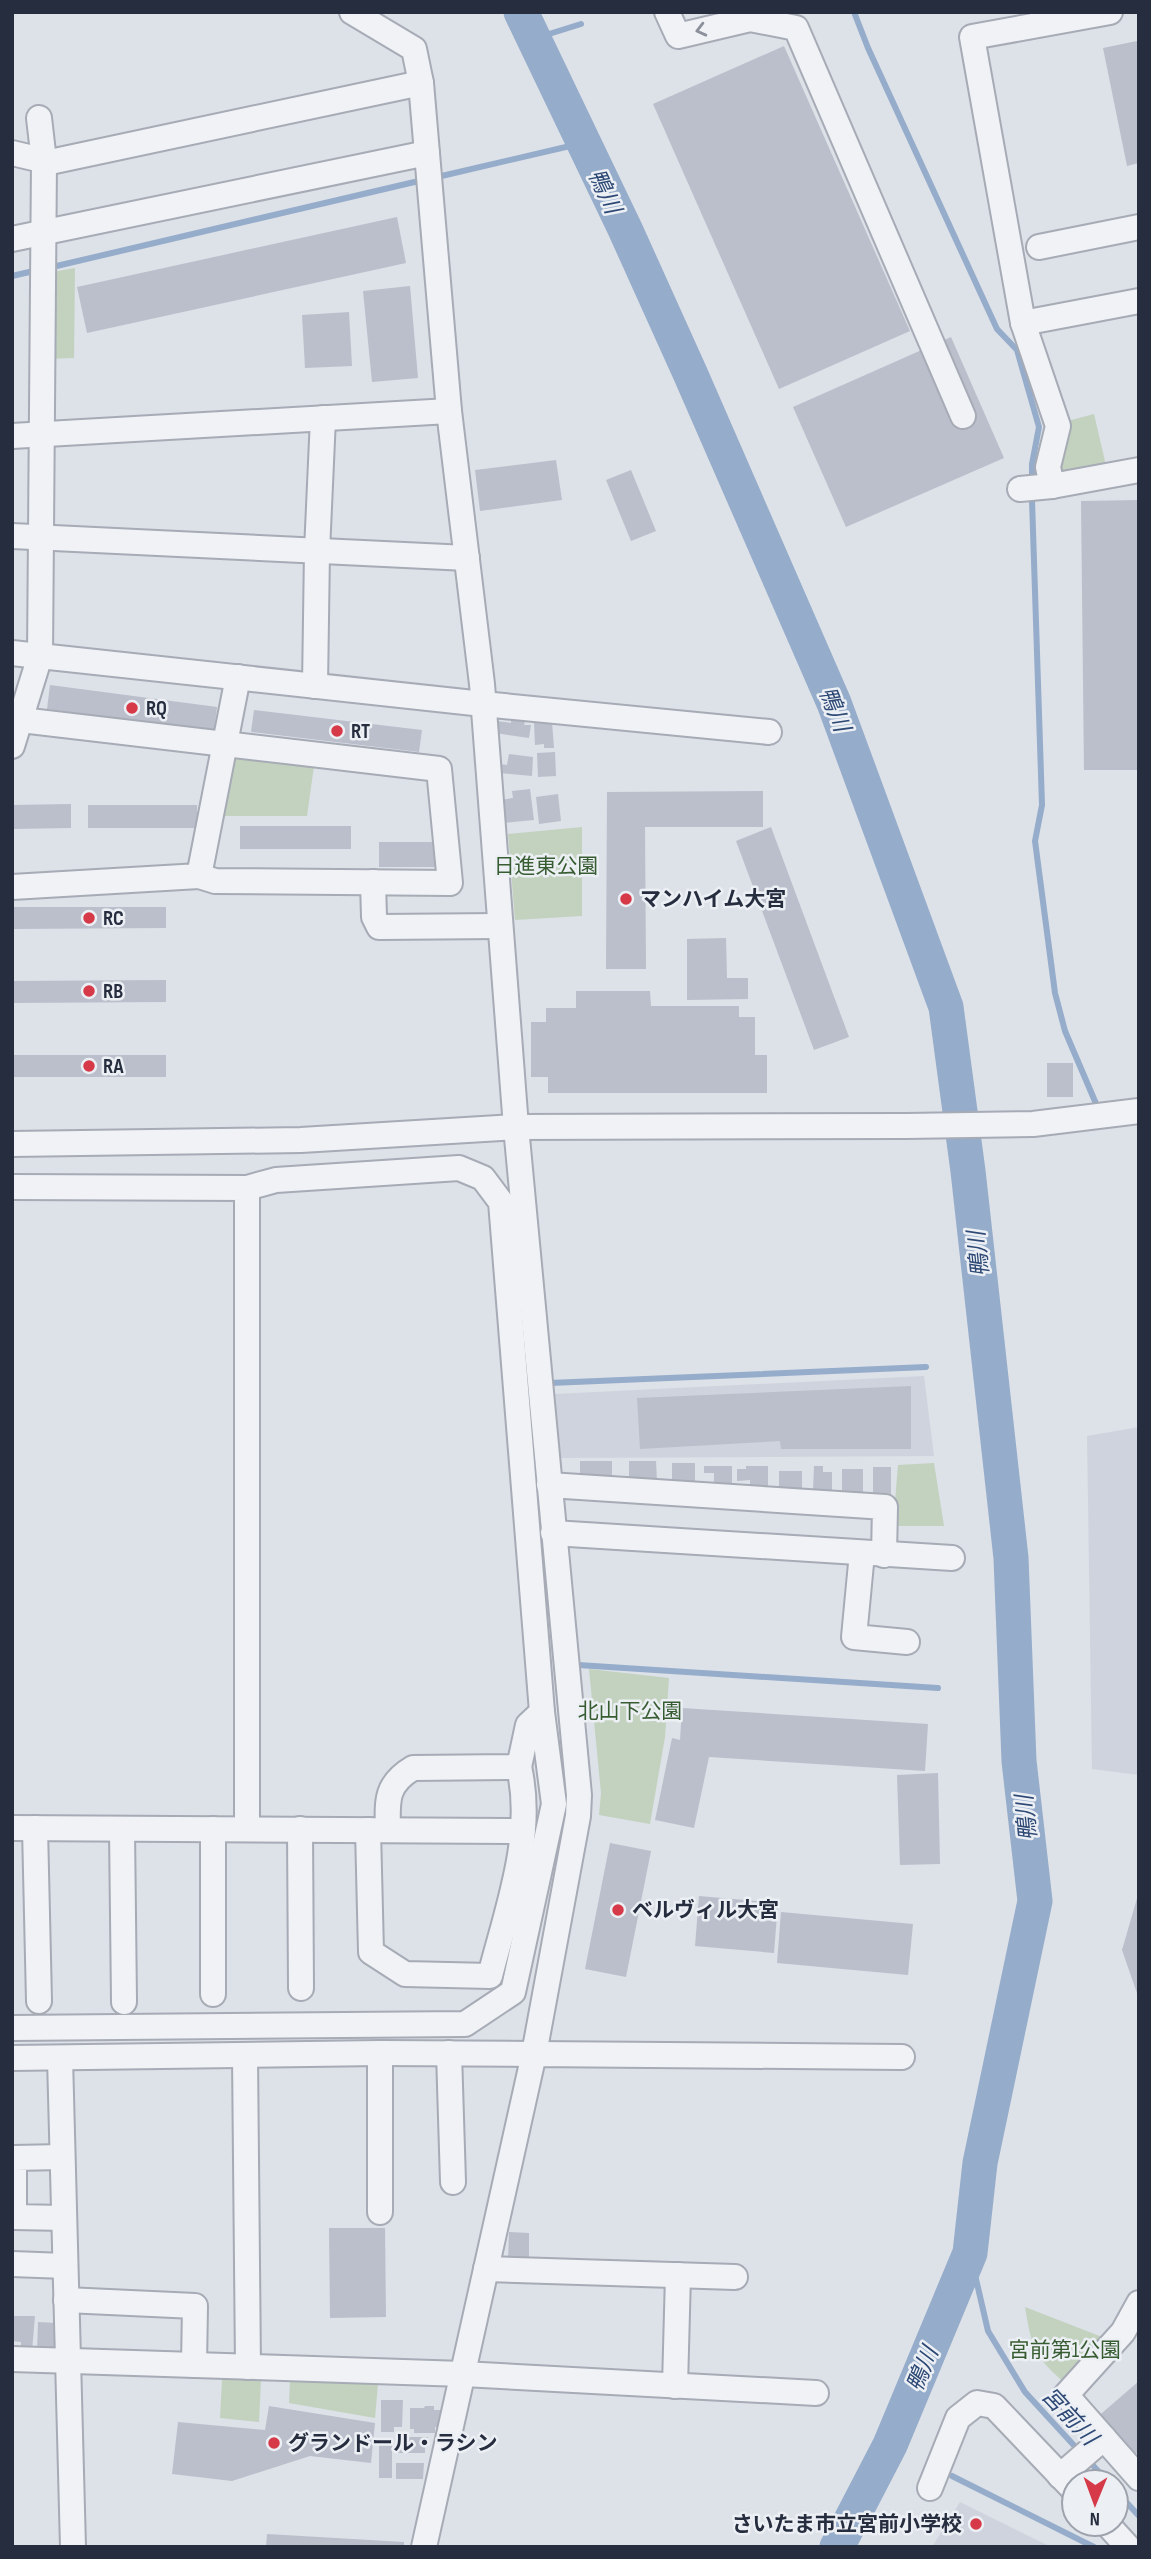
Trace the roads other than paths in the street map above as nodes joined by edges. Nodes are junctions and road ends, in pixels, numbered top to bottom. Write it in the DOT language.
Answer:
graph roads {
  1 [pos="352,12"];
  2 [pos="667,12"];
  3 [pos="1110,12"];
  4 [pos="750,15"];
  5 [pos="1084,15"];
  6 [pos="421,83"];
  7 [pos="39,118"];
  8 [pos="12,153"];
  9 [pos="426,153"];
  10 [pos="44,161"];
  11 [pos="1139,227"];
  12 [pos="44,232"];
  13 [pos="12,239"];
  14 [pos="1039,247"];
  15 [pos="1139,302"];
  16 [pos="1023,323"];
  17 [pos="449,411"];
  18 [pos="963,416"];
  19 [pos="323,418"];
  20 [pos="42,435"];
  21 [pos="12,436"];
  22 [pos="1139,470"];
  23 [pos="1052,486"];
  24 [pos="1020,489"];
  25 [pos="12,536"];
  26 [pos="41,537"];
  27 [pos="317,551"];
  28 [pos="467,558"];
  29 [pos="12,653"];
  30 [pos="40,656"];
  31 [pos="238,677"];
  32 [pos="315,686"];
  33 [pos="483,704"];
  34 [pos="21,720"];
  35 [pos="769,732"];
  36 [pos="225,744"];
  37 [pos="12,746"];
  38 [pos="199,876"];
  39 [pos="373,882"];
  40 [pos="12,887"];
  41 [pos="499,926"];
  42 [pos="1139,1111"];
  43 [pos="516,1127"];
  44 [pos="12,1144"];
  45 [pos="12,1187"];
  46 [pos="247,1188"];
  47 [pos="549,1485"];
  48 [pos="554,1533"];
  49 [pos="873,1554"];
  50 [pos="952,1558"];
  51 [pos="907,1642"];
  52 [pos="542,1712"];
  53 [pos="519,1767"];
  54 [pos="24,1828"];
  55 [pos="122,1829"];
  56 [pos="213,1829"];
  57 [pos="247,1829"];
  58 [pos="300,1829"];
  59 [pos="378,1830"];
  60 [pos="522,1831"];
  61 [pos="301,1988"];
  62 [pos="213,1994"];
  63 [pos="39,2001"];
  64 [pos="124,2002"];
  65 [pos="12,2028"];
  66 [pos="380,2053"];
  67 [pos="449,2053"];
  68 [pos="534,2054"];
  69 [pos="245,2055"];
  70 [pos="902,2057"];
  71 [pos="12,2058"];
  72 [pos="60,2058"];
  73 [pos="62,2157"];
  74 [pos="453,2182"];
  75 [pos="380,2212"];
  76 [pos="64,2218"];
  77 [pos="12,2264"];
  78 [pos="65,2266"];
  79 [pos="486,2269"];
  80 [pos="678,2275"];
  81 [pos="735,2277"];
  82 [pos="66,2300"];
  83 [pos="1139,2303"];
  84 [pos="12,2359"];
  85 [pos="68,2361"];
  86 [pos="194,2365"];
  87 [pos="248,2367"];
  88 [pos="463,2374"];
  89 [pos="675,2386"];
  90 [pos="816,2393"];
  91 [pos="1104,2438"];
  92 [pos="1079,2468"];
  93 [pos="1060,2476"];
  94 [pos="1139,2478"];
  95 [pos="930,2488"];
  96 [pos="72,2547"];
  97 [pos="424,2547"];
  1 -- 6 [label="street"];
  4 -- 2 [label="street, one-way"];
  3 -- 5 [label="street"];
  4 -- 18 [label="street"];
  5 -- 16 [label="street"];
  6 -- 9 [label="street"];
  6 -- 10 [label="street"];
  7 -- 10 [label="street"];
  8 -- 10 [label="street"];
  9 -- 12 [label="street"];
  9 -- 17 [label="street"];
  10 -- 12 [label="street"];
  11 -- 14 [label="street"];
  12 -- 13 [label="street"];
  12 -- 20 [label="street"];
  15 -- 16 [label="street"];
  16 -- 23 [label="street"];
  17 -- 19 [label="street"];
  17 -- 28 [label="street"];
  19 -- 20 [label="street"];
  19 -- 27 [label="street"];
  20 -- 21 [label="street"];
  20 -- 26 [label="street"];
  22 -- 23 [label="street"];
  23 -- 24 [label="street"];
  25 -- 26 [label="street"];
  26 -- 27 [label="street"];
  26 -- 30 [label="street"];
  27 -- 28 [label="street"];
  27 -- 32 [label="street"];
  28 -- 33 [label="street"];
  29 -- 30 [label="street"];
  30 -- 31 [label="street"];
  30 -- 34 [label="street"];
  31 -- 32 [label="street"];
  31 -- 36 [label="street"];
  32 -- 33 [label="street"];
  33 -- 35 [label="street"];
  33 -- 41 [label="street"];
  34 -- 36 [label="street"];
  34 -- 37 [label="street"];
  36 -- 38 [label="street"];
  36 -- 39 [label="street"];
  38 -- 39 [label="street"];
  38 -- 40 [label="street"];
  39 -- 41 [label="street"];
  41 -- 43 [label="street"];
  42 -- 43 [label="street"];
  43 -- 44 [label="street"];
  43 -- 47 [label="street"];
  45 -- 46 [label="street"];
  46 -- 52 [label="street"];
  46 -- 57 [label="street"];
  47 -- 48 [label="street"];
  47 -- 49 [label="street"];
  48 -- 49 [label="street"];
  48 -- 68 [label="street"];
  49 -- 50 [label="street"];
  49 -- 51 [label="street"];
  52 -- 53 [label="street"];
  52 -- 65 [label="street"];
  53 -- 59 [label="street"];
  53 -- 60 [label="street"];
  54 -- 55 [label="street"];
  54 -- 63 [label="street"];
  55 -- 56 [label="street"];
  55 -- 64 [label="street"];
  56 -- 57 [label="street"];
  56 -- 62 [label="street"];
  57 -- 58 [label="street"];
  58 -- 59 [label="street"];
  58 -- 61 [label="street"];
  59 -- 60 [label="street"];
  59 -- 60 [label="street"];
  66 -- 67 [label="street"];
  66 -- 69 [label="street"];
  66 -- 75 [label="street"];
  67 -- 68 [label="street"];
  67 -- 74 [label="street"];
  68 -- 70 [label="street"];
  68 -- 79 [label="street"];
  69 -- 72 [label="street"];
  69 -- 87 [label="street"];
  71 -- 72 [label="street"];
  72 -- 73 [label="street"];
  73 -- 76 [label="street"];
  73 -- 76 [label="street"];
  76 -- 78 [label="street"];
  77 -- 78 [label="street"];
  78 -- 82 [label="street"];
  79 -- 80 [label="street"];
  79 -- 88 [label="street"];
  80 -- 81 [label="street"];
  80 -- 89 [label="street"];
  82 -- 85 [label="street"];
  82 -- 86 [label="street"];
  83 -- 91 [label="street"];
  84 -- 85 [label="street"];
  85 -- 86 [label="street"];
  85 -- 96 [label="street"];
  86 -- 87 [label="street"];
  87 -- 88 [label="street"];
  88 -- 89 [label="street"];
  88 -- 97 [label="street"];
  89 -- 90 [label="street"];
  91 -- 92 [label="street"];
  91 -- 94 [label="street"];
  93 -- 95 [label="street"];
}
